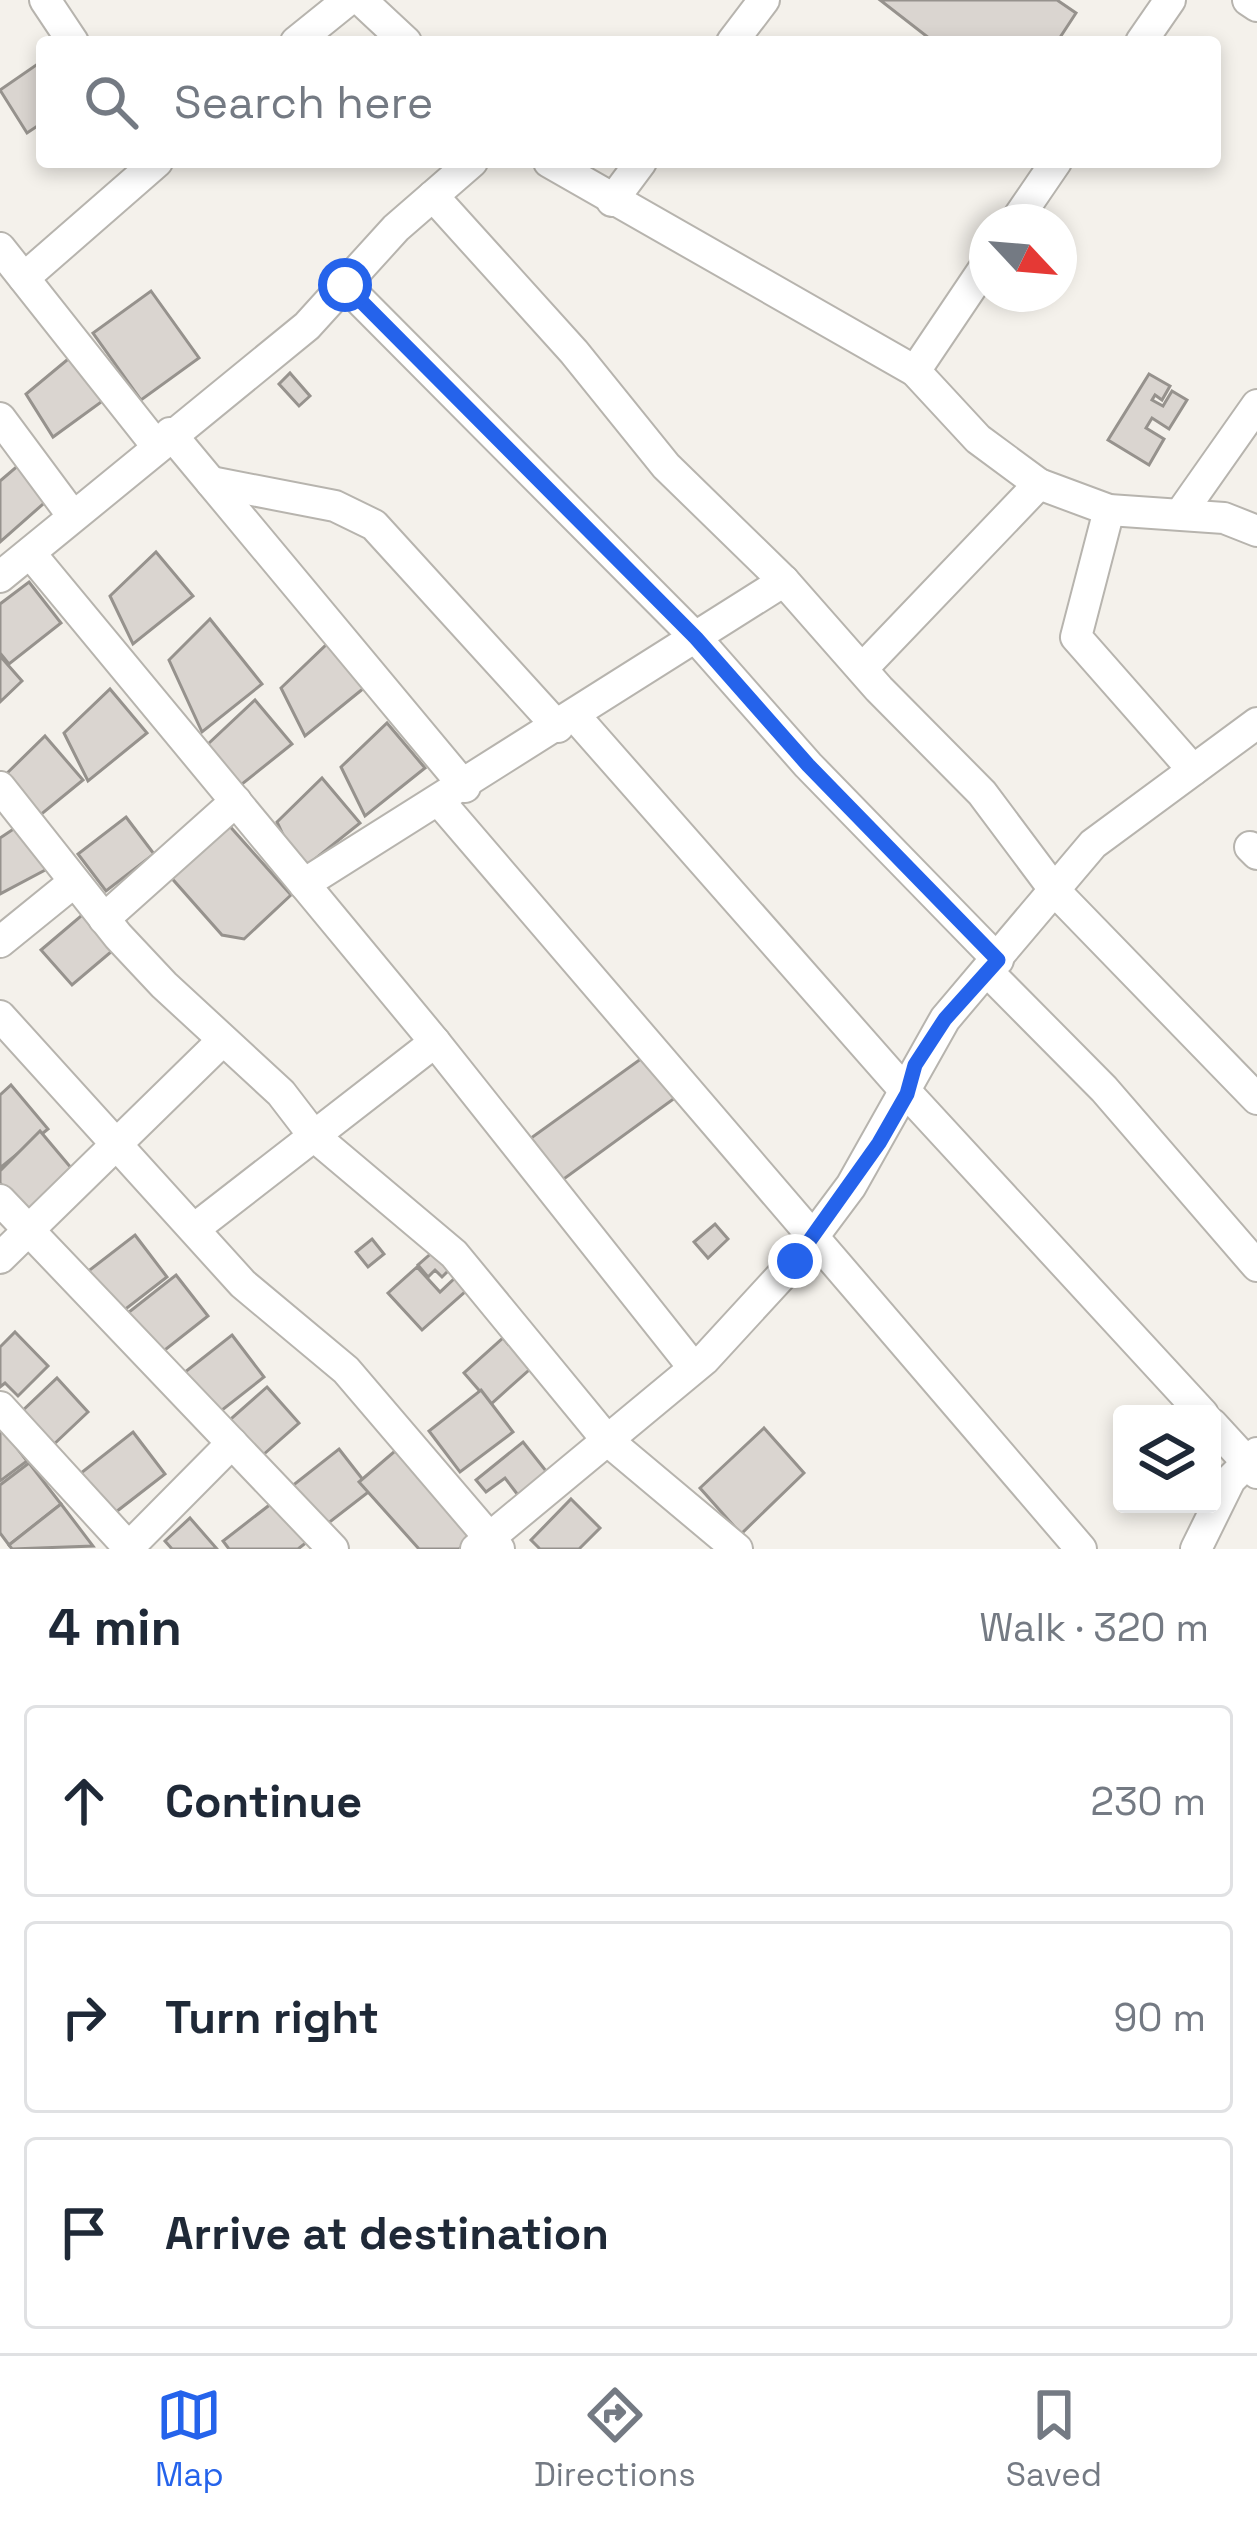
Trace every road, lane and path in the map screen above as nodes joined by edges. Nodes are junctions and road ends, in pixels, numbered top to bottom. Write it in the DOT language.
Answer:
graph roads {
  1 [pos="45,0"];
  2 [pos="348,0"];
  3 [pos="361,0"];
  4 [pos="764,0"];
  5 [pos="1171,0"];
  6 [pos="1248,0"];
  7 [pos="1257,6"];
  8 [pos="69,36"];
  9 [pos="303,36"];
  10 [pos="400,36"];
  11 [pos="737,36"];
  12 [pos="1146,36"];
  13 [pos="149,168"];
  14 [pos="465,168"];
  15 [pos="559,168"];
  16 [pos="637,168"];
  17 [pos="1052,168"];
  18 [pos="433,196"];
  19 [pos="612,201"];
  20 [pos="1028,204"];
  21 [pos="0,248"];
  22 [pos="24,278"];
  23 [pos="345,285"];
  24 [pos="969,291"];
  25 [pos="915,371"];
  26 [pos="1257,405"];
  27 [pos="0,418"];
  28 [pos="163,439"];
  29 [pos="211,482"];
  30 [pos="1039,484"];
  31 [pos="1109,510"];
  32 [pos="1181,513"];
  33 [pos="72,515"];
  34 [pos="1257,531"];
  35 [pos="30,553"];
  36 [pos="0,578"];
  37 [pos="784,581"];
  38 [pos="696,638"];
  39 [pos="862,668"];
  40 [pos="567,721"];
  41 [pos="1257,723"];
  42 [pos="1193,770"];
  43 [pos="0,787"];
  44 [pos="453,794"];
  45 [pos="236,801"];
  46 [pos="74,882"];
  47 [pos="304,884"];
  48 [pos="1056,892"];
  49 [pos="104,919"];
  50 [pos="0,942"];
  51 [pos="993,966"];
  52 [pos="0,1016"];
  53 [pos="222,1041"];
  54 [pos="435,1042"];
  55 [pos="907,1094"];
  56 [pos="1257,1099"];
  57 [pos="314,1136"];
  58 [pos="119,1145"];
  59 [pos="0,1200"];
  60 [pos="194,1229"];
  61 [pos="28,1230"];
  62 [pos="813,1237"];
  63 [pos="0,1258"];
  64 [pos="1257,1266"];
  65 [pos="693,1367"];
  66 [pos="1194,1405"];
  67 [pos="0,1407"];
  68 [pos="1221,1432"];
  69 [pos="607,1440"];
  70 [pos="232,1444"];
  71 [pos="1254,1462"];
  72 [pos="488,1546"];
  73 [pos="129,1548"];
  74 [pos="334,1549"];
  75 [pos="737,1549"];
  76 [pos="1081,1549"];
  77 [pos="1196,1549"];
  1 -- 8 [label="street"];
  2 -- 9 [label="street"];
  3 -- 10 [label="street"];
  4 -- 11 [label="street"];
  5 -- 12 [label="street"];
  6 -- 7 [label="street"];
  13 -- 22 [label="street"];
  14 -- 18 [label="street"];
  15 -- 19 [label="street"];
  16 -- 19 [label="street"];
  17 -- 20 [label="street"];
  18 -- 23 [label="street"];
  18 -- 37 [label="street"];
  19 -- 25 [label="street"];
  21 -- 22 [label="street"];
  22 -- 28 [label="street"];
  23 -- 28 [label="street"];
  23 -- 38 [label="street"];
  24 -- 25 [label="street"];
  25 -- 30 [label="street"];
  26 -- 32 [label="street"];
  27 -- 33 [label="street"];
  28 -- 29 [label="street"];
  28 -- 33 [label="street"];
  29 -- 40 [label="street"];
  29 -- 44 [label="street"];
  30 -- 31 [label="street"];
  30 -- 39 [label="street"];
  31 -- 32 [label="street"];
  31 -- 42 [label="street"];
  32 -- 34 [label="street"];
  33 -- 35 [label="street"];
  35 -- 36 [label="street"];
  35 -- 45 [label="street"];
  37 -- 38 [label="street"];
  37 -- 39 [label="street"];
  38 -- 40 [label="street"];
  38 -- 51 [label="street"];
  39 -- 48 [label="street"];
  40 -- 44 [label="street"];
  40 -- 55 [label="street"];
  41 -- 42 [label="street"];
  42 -- 48 [label="street"];
  43 -- 46 [label="street"];
  44 -- 47 [label="street"];
  44 -- 62 [label="street"];
  45 -- 47 [label="street"];
  45 -- 49 [label="street"];
  46 -- 49 [label="street"];
  46 -- 50 [label="street"];
  47 -- 54 [label="street"];
  48 -- 51 [label="street"];
  48 -- 56 [label="street"];
  49 -- 53 [label="street"];
  51 -- 55 [label="street"];
  51 -- 64 [label="street"];
  52 -- 58 [label="street"];
  53 -- 57 [label="street"];
  53 -- 58 [label="street"];
  54 -- 57 [label="street"];
  54 -- 65 [label="street"];
  55 -- 62 [label="street"];
  55 -- 66 [label="street"];
  57 -- 60 [label="street"];
  57 -- 69 [label="street"];
  58 -- 60 [label="street"];
  58 -- 61 [label="street"];
  59 -- 61 [label="street"];
  60 -- 72 [label="street"];
  61 -- 63 [label="street"];
  61 -- 70 [label="street"];
  62 -- 65 [label="street"];
  62 -- 76 [label="street"];
  65 -- 69 [label="street"];
  67 -- 73 [label="street"];
  68 -- 71 [label="street"];
  69 -- 72 [label="street"];
  69 -- 75 [label="street"];
  70 -- 73 [label="street"];
  70 -- 74 [label="street"];
  71 -- 77 [label="street"];
}
